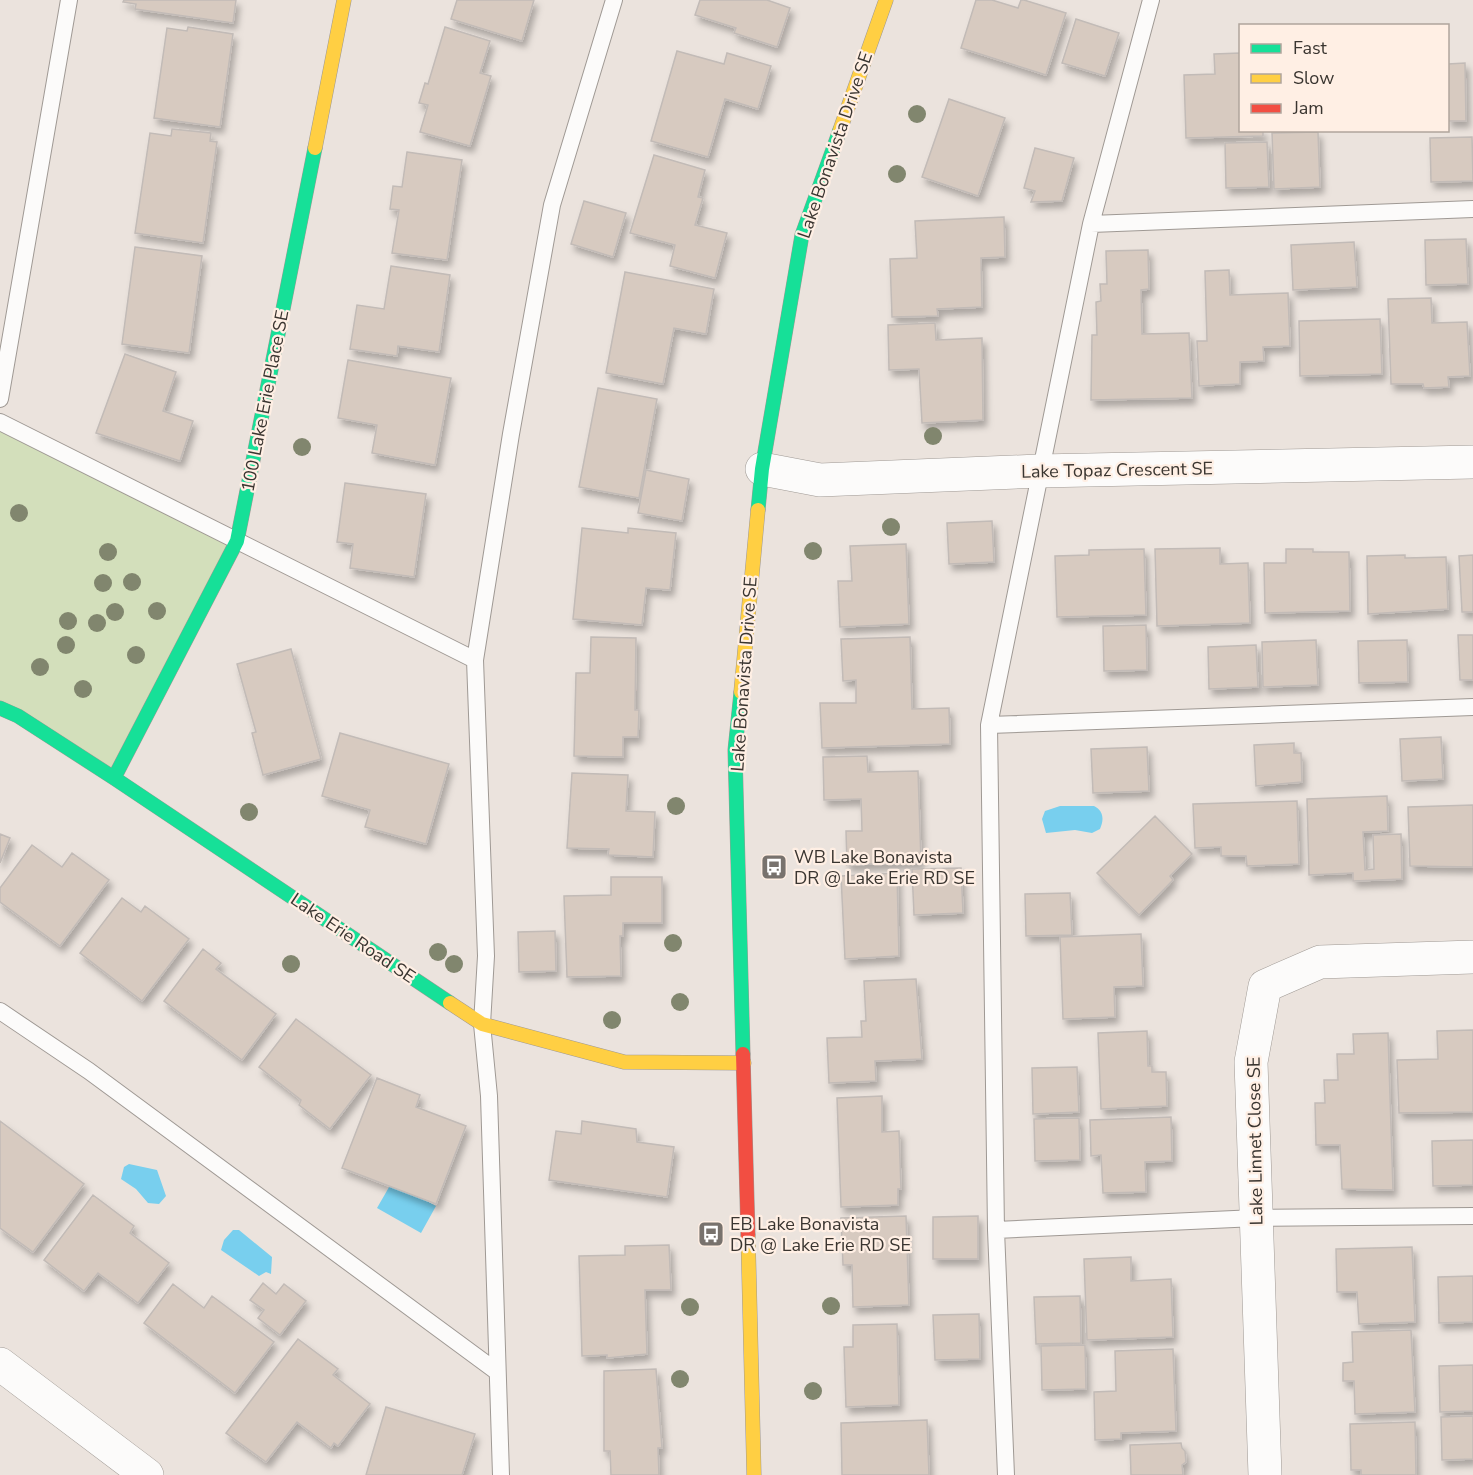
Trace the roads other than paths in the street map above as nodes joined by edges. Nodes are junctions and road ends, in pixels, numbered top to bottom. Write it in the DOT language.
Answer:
graph roads {
  1 [pos="69,0"];
  2 [pos="344,0"];
  3 [pos="614,0"];
  4 [pos="886,0"];
  5 [pos="1150,0"];
  6 [pos="1473,209"];
  7 [pos="1091,224"];
  8 [pos="0,399"];
  9 [pos="0,422"];
  10 [pos="1473,462"];
  11 [pos="762,469"];
  12 [pos="1039,471"];
  13 [pos="237,541"];
  14 [pos="475,660"];
  15 [pos="1473,707"];
  16 [pos="0,708"];
  17 [pos="989,725"];
  18 [pos="114,778"];
  19 [pos="1473,957"];
  20 [pos="0,1011"];
  21 [pos="482,1024"];
  22 [pos="744,1063"];
  23 [pos="1473,1216"];
  24 [pos="1256,1218"];
  25 [pos="996,1230"];
  26 [pos="0,1364"];
  27 [pos="496,1371"];
  28 [pos="147,1475"];
  29 [pos="501,1475"];
  30 [pos="754,1475"];
  31 [pos="1006,1475"];
  32 [pos="1265,1475"];
  1 -- 8 [label="lane"];
  2 -- 13 [label="street, 100 Lake Erie Place SE"];
  3 -- 14 [label="lane"];
  4 -- 11 [label="street, Lake Bonavista Drive SE"];
  5 -- 7 [label="lane"];
  6 -- 7 [label="lane"];
  7 -- 12 [label="lane"];
  9 -- 13 [label="lane"];
  10 -- 12 [label="street, Lake Topaz Crescent SE"];
  11 -- 12 [label="street, Lake Topaz Crescent SE"];
  11 -- 22 [label="street, Lake Bonavista Drive SE"];
  12 -- 17 [label="lane"];
  13 -- 14 [label="lane"];
  13 -- 18 [label="street, 100 Lake Erie Place SE"];
  14 -- 21 [label="lane"];
  15 -- 17 [label="lane"];
  16 -- 18 [label="street, Lake Erie Road SE"];
  17 -- 25 [label="lane"];
  18 -- 21 [label="street, Lake Erie Road SE"];
  19 -- 24 [label="street, Lake Linnet Close SE"];
  20 -- 27 [label="lane"];
  21 -- 22 [label="street, Lake Erie Road SE"];
  21 -- 27 [label="lane"];
  22 -- 30 [label="street, Lake Bonavista Drive SE"];
  23 -- 24 [label="lane"];
  24 -- 25 [label="lane"];
  24 -- 32 [label="street, Lake Linnet Close SE"];
  25 -- 31 [label="lane"];
  26 -- 28 [label="street"];
  27 -- 29 [label="lane"];
}
